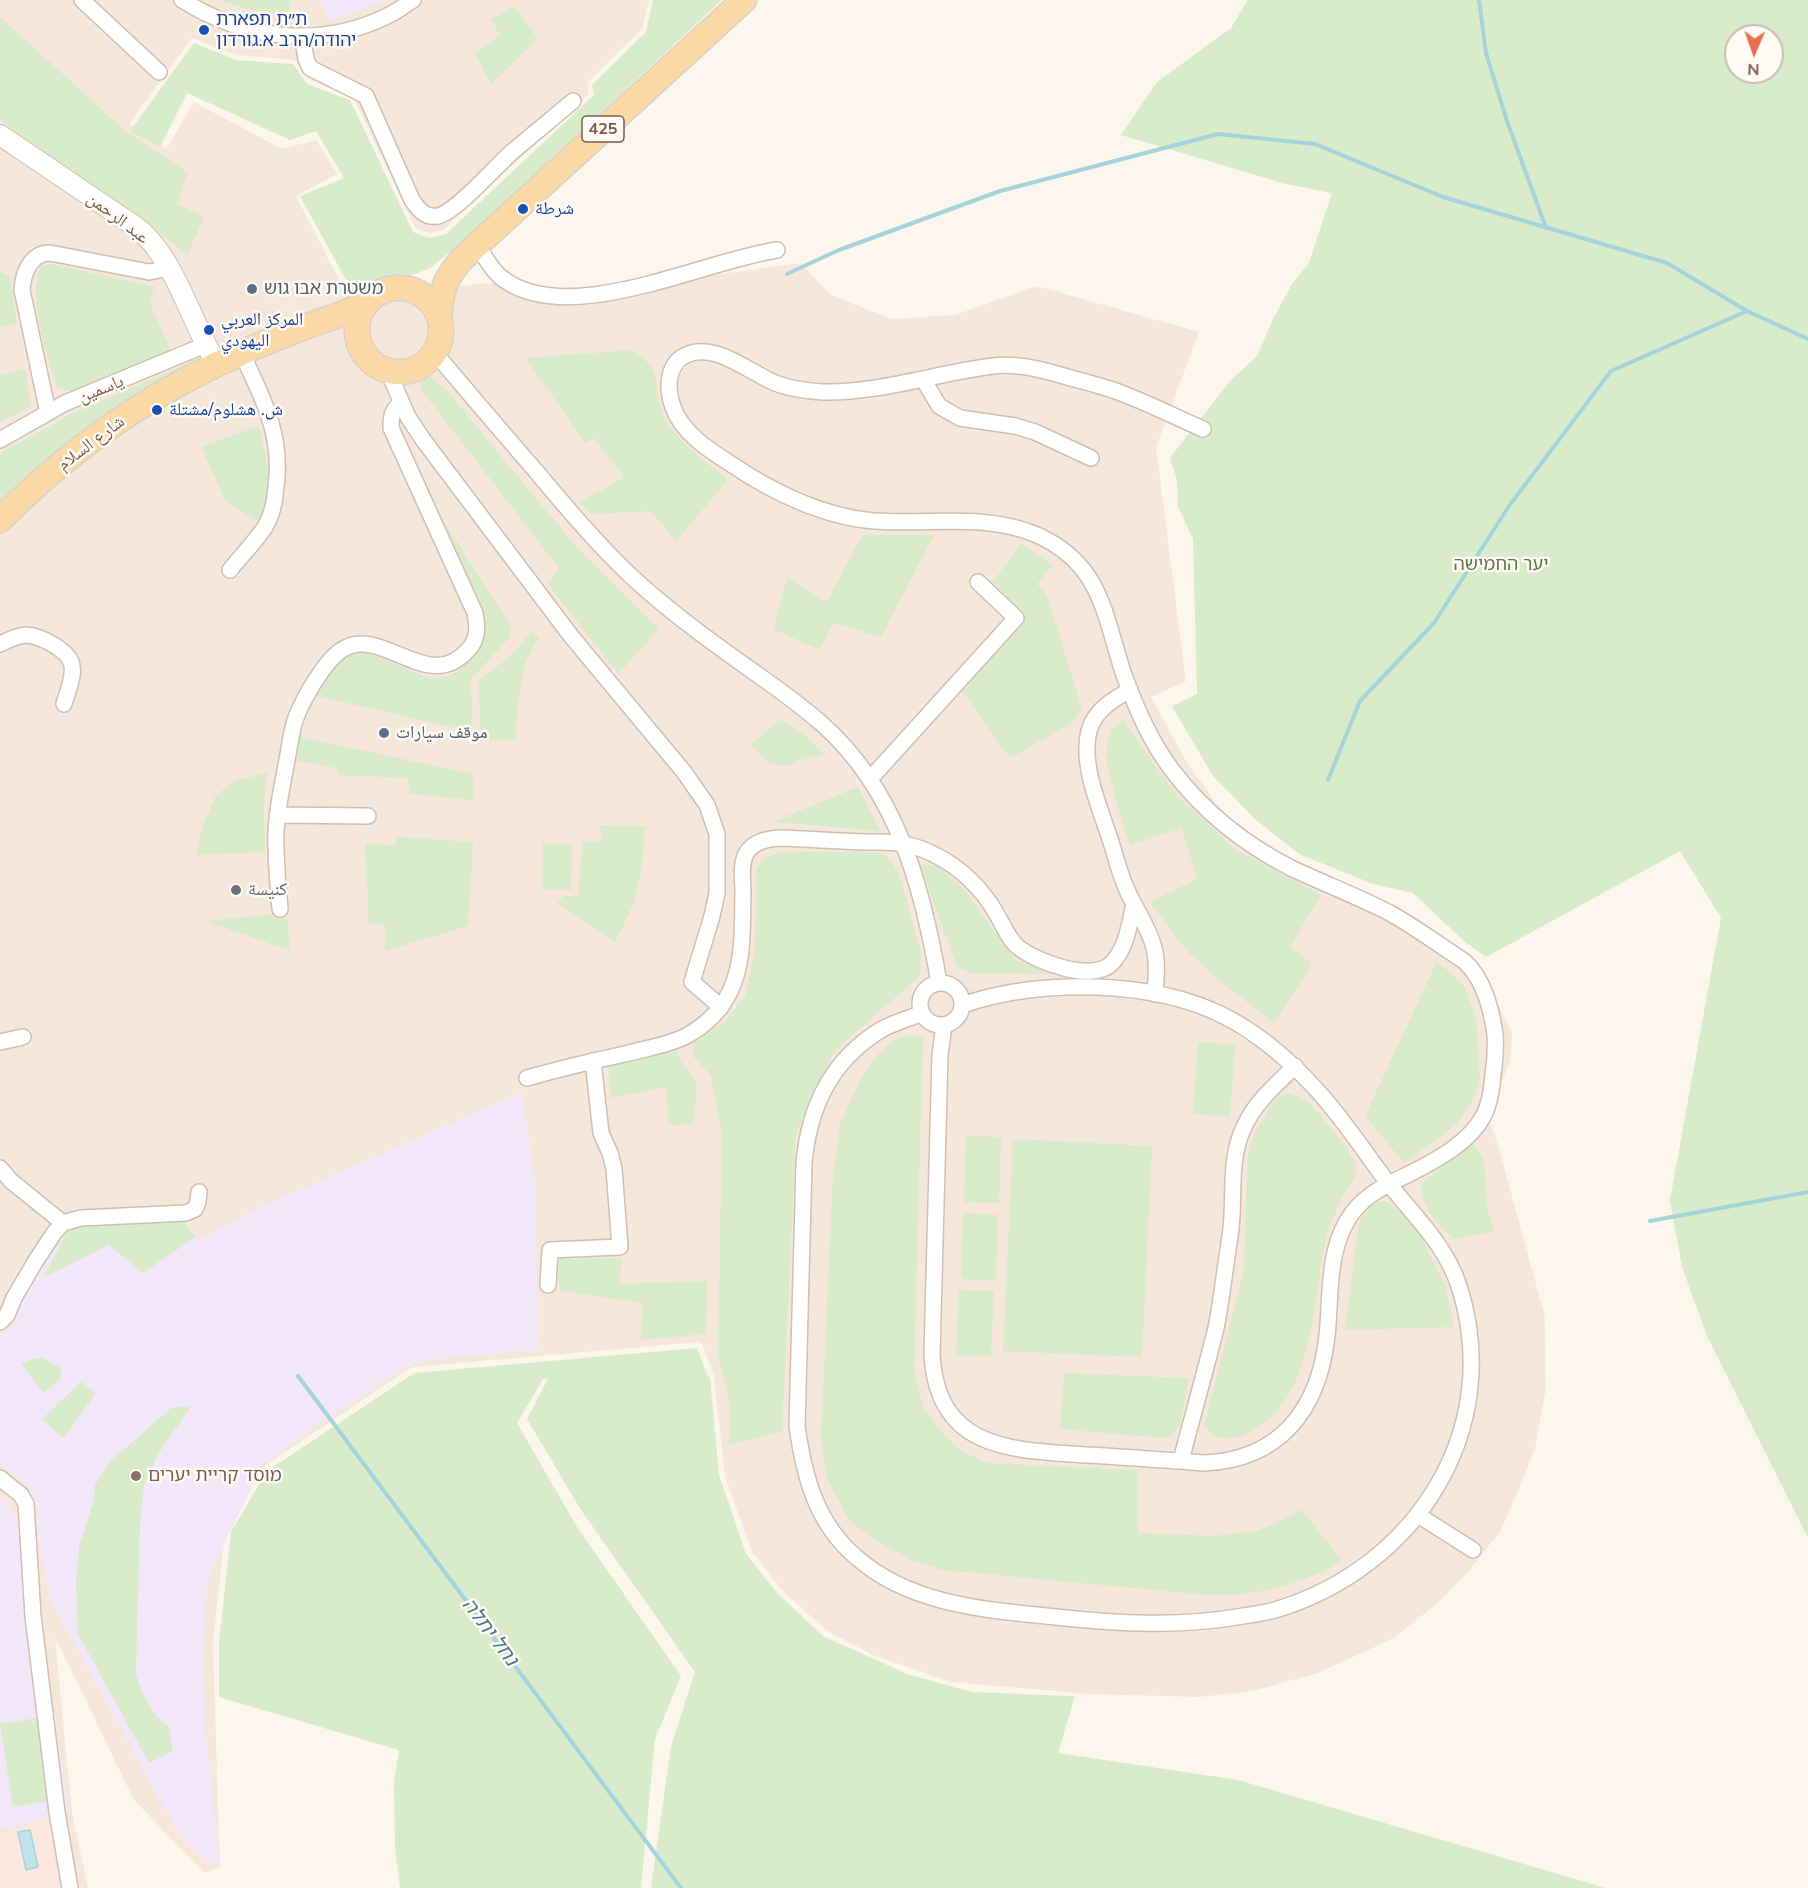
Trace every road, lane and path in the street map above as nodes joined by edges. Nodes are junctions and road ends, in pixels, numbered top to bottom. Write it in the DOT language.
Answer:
graph roads {
  1 [pos="82,0"];
  2 [pos="182,0"];
  3 [pos="413,0"];
  4 [pos="744,0"];
  5 [pos="302,36"];
  6 [pos="159,72"];
  7 [pos="573,101"];
  8 [pos="0,135"];
  9 [pos="777,250"];
  10 [pos="470,252"];
  11 [pos="170,268"];
  12 [pos="399,287"];
  13 [pos="368,301"];
  14 [pos="439,316"];
  15 [pos="290,333"];
  16 [pos="360,346"];
  17 [pos="435,352"];
  18 [pos="242,354"];
  19 [pos="211,355"];
  20 [pos="388,371"];
  21 [pos="923,379"];
  22 [pos="401,403"];
  23 [pos="48,413"];
  24 [pos="1203,429"];
  25 [pos="0,440"];
  26 [pos="1091,458"];
  27 [pos="0,520"];
  28 [pos="230,570"];
  29 [pos="978,582"];
  30 [pos="0,644"];
  31 [pos="1130,690"];
  32 [pos="64,704"];
  33 [pos="870,779"];
  34 [pos="277,815"];
  35 [pos="368,816"];
  36 [pos="903,844"];
  37 [pos="1134,904"];
  38 [pos="280,909"];
  39 [pos="939,983"];
  40 [pos="1155,994"];
  41 [pos="963,1005"];
  42 [pos="721,1007"];
  43 [pos="922,1013"];
  44 [pos="944,1025"];
  45 [pos="23,1037"];
  46 [pos="0,1042"];
  47 [pos="593,1061"];
  48 [pos="1295,1066"];
  49 [pos="527,1078"];
  50 [pos="0,1168"];
  51 [pos="1389,1184"];
  52 [pos="199,1192"];
  53 [pos="63,1223"];
  54 [pos="548,1285"];
  55 [pos="0,1322"];
  56 [pos="1181,1461"];
  57 [pos="0,1478"];
  58 [pos="1418,1515"];
  59 [pos="1473,1550"];
  60 [pos="70,1888"];
  1 -- 6 [label="street"];
  2 -- 5 [label="street"];
  3 -- 5 [label="street"];
  4 -- 10 [label="main road, 425"];
  5 -- 7 [label="street"];
  8 -- 11 [label="street, عبد الرحمن"];
  9 -- 10 [label="street"];
  10 -- 12 [label="main road, 425"];
  10 -- 14 [label="main road, 425"];
  11 -- 19 [label="street, عبد الرحمن"];
  11 -- 23 [label="street"];
  12 -- 13 [label="main road, 425"];
  12 -- 14 [label="main road"];
  13 -- 15 [label="main road, شارع السلام / 425"];
  13 -- 16 [label="main road"];
  14 -- 17 [label="main road, 425"];
  15 -- 16 [label="main road, شارع السلام / 425"];
  15 -- 18 [label="main road, شارع السلام / 425"];
  16 -- 20 [label="main road, 425"];
  17 -- 20 [label="main road"];
  17 -- 33 [label="street"];
  18 -- 19 [label="main road, شارع السلام / 425"];
  18 -- 28 [label="street"];
  19 -- 23 [label="street, ياسمين"];
  19 -- 27 [label="main road, شارع السلام / 425"];
  20 -- 22 [label="street"];
  21 -- 24 [label="street"];
  21 -- 26 [label="street"];
  21 -- 31 [label="street"];
  22 -- 34 [label="street"];
  22 -- 42 [label="street"];
  23 -- 25 [label="street, ياسمين"];
  29 -- 33 [label="street"];
  30 -- 32 [label="street"];
  31 -- 37 [label="street"];
  31 -- 51 [label="street"];
  33 -- 36 [label="street"];
  34 -- 35 [label="street"];
  34 -- 38 [label="street"];
  36 -- 37 [label="street"];
  36 -- 39 [label="street"];
  36 -- 42 [label="street"];
  37 -- 40 [label="street"];
  39 -- 41 [label="street"];
  39 -- 43 [label="street"];
  40 -- 41 [label="street"];
  40 -- 48 [label="street"];
  41 -- 44 [label="street"];
  42 -- 47 [label="street"];
  43 -- 44 [label="street"];
  43 -- 58 [label="street"];
  44 -- 56 [label="street"];
  45 -- 46 [label="street"];
  47 -- 49 [label="street"];
  47 -- 54 [label="street"];
  48 -- 51 [label="street"];
  48 -- 56 [label="street"];
  50 -- 53 [label="street"];
  51 -- 56 [label="street"];
  51 -- 58 [label="street"];
  52 -- 53 [label="street"];
  53 -- 55 [label="street"];
  57 -- 60 [label="street"];
  58 -- 59 [label="street"];
}
